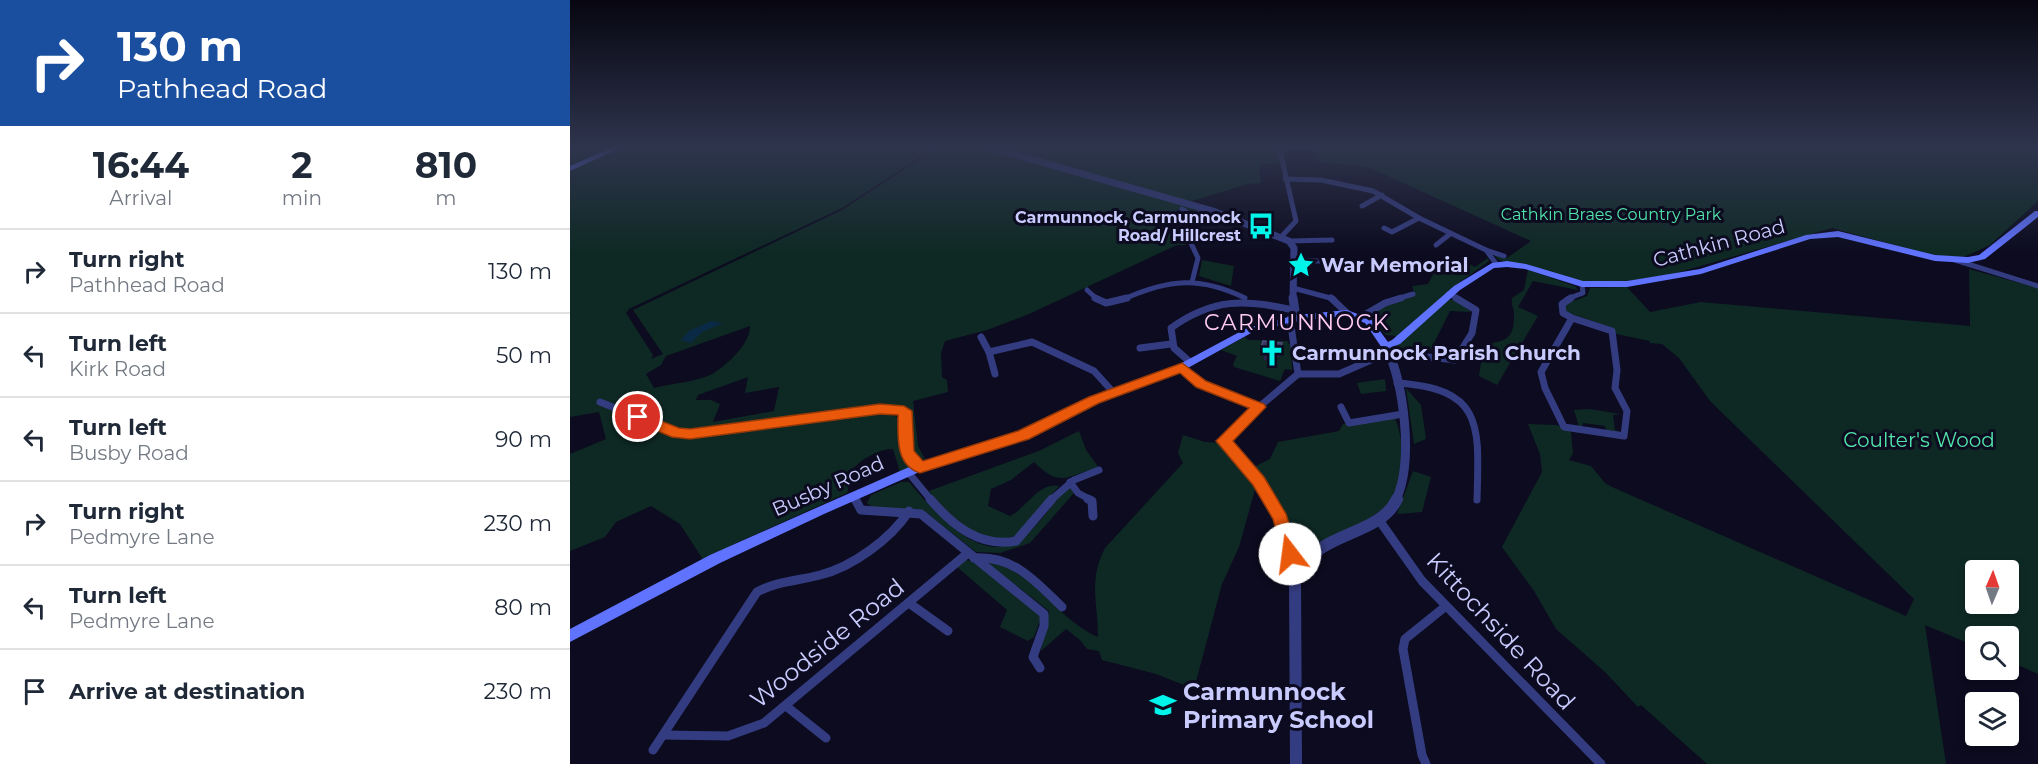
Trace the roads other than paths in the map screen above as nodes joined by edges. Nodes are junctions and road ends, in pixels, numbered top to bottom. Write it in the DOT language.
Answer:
graph roads {
  1 [pos="1111,182"];
  2 [pos="1287,182"];
  3 [pos="1327,182"];
  4 [pos="1382,195"];
  5 [pos="1362,207"];
  6 [pos="1182,209"];
  7 [pos="1213,211"];
  8 [pos="2038,213"];
  9 [pos="1190,214"];
  10 [pos="1419,218"];
  11 [pos="1384,228"];
  12 [pos="1450,234"];
  13 [pos="1285,239"];
  14 [pos="1332,240"];
  15 [pos="1436,245"];
  16 [pos="1486,250"];
  17 [pos="1504,256"];
  18 [pos="1955,260"];
  19 [pos="1294,261"];
  20 [pos="1332,261"];
  21 [pos="1497,265"];
  22 [pos="1192,282"];
  23 [pos="1582,284"];
  24 [pos="2038,286"];
  25 [pos="1293,288"];
  26 [pos="1088,292"];
  27 [pos="1413,294"];
  28 [pos="1448,294"];
  29 [pos="1245,298"];
  30 [pos="1347,313"];
  31 [pos="1293,316"];
  32 [pos="1361,316"];
  33 [pos="1572,318"];
  34 [pos="981,337"];
  35 [pos="1171,344"];
  36 [pos="1386,346"];
  37 [pos="1140,348"];
  38 [pos="989,352"];
  39 [pos="1390,357"];
  40 [pos="1429,357"];
  41 [pos="1186,365"];
  42 [pos="995,374"];
  43 [pos="1298,374"];
  44 [pos="1397,383"];
  45 [pos="1113,392"];
  46 [pos="600,402"];
  47 [pos="1259,407"];
  48 [pos="1341,407"];
  49 [pos="1403,414"];
  50 [pos="914,470"];
  51 [pos="1100,470"];
  52 [pos="1070,482"];
  53 [pos="854,496"];
  54 [pos="1478,500"];
  55 [pos="909,512"];
  56 [pos="1093,516"];
  57 [pos="1379,520"];
  58 [pos="971,555"];
  59 [pos="1300,563"];
  60 [pos="909,603"];
  61 [pos="1446,606"];
  62 [pos="1062,607"];
  63 [pos="948,632"];
  64 [pos="570,636"];
  65 [pos="1040,668"];
  66 [pos="786,706"];
  67 [pos="663,735"];
  68 [pos="826,738"];
  69 [pos="653,750"];
  70 [pos="1296,764"];
  71 [pos="1426,764"];
  72 [pos="1600,764"];
  1 -- 7 [label="street"];
  2 -- 13 [label="street"];
  3 -- 4 [label="street"];
  4 -- 5 [label="street"];
  4 -- 10 [label="street"];
  6 -- 9 [label="street"];
  7 -- 9 [label="street"];
  7 -- 13 [label="street"];
  8 -- 18 [label="main road, Cathkin Road"];
  9 -- 22 [label="street"];
  10 -- 11 [label="street"];
  10 -- 12 [label="street"];
  12 -- 15 [label="street"];
  12 -- 16 [label="street"];
  13 -- 14 [label="street"];
  13 -- 19 [label="street"];
  16 -- 17 [label="street"];
  16 -- 21 [label="street"];
  18 -- 23 [label="main road, Cathkin Road"];
  18 -- 24 [label="street"];
  19 -- 20 [label="street"];
  19 -- 25 [label="street"];
  21 -- 23 [label="main road, Cathkin Road"];
  21 -- 28 [label="main road"];
  22 -- 26 [label="street"];
  22 -- 29 [label="street"];
  23 -- 33 [label="street"];
  25 -- 30 [label="street"];
  25 -- 31 [label="street"];
  27 -- 32 [label="street"];
  28 -- 36 [label="main road"];
  28 -- 40 [label="street"];
  30 -- 31 [label="main road, Busby Road"];
  30 -- 32 [label="main road, Busby Road"];
  31 -- 35 [label="street"];
  31 -- 41 [label="main road, Busby Road"];
  31 -- 43 [label="street"];
  32 -- 36 [label="main road"];
  33 -- 33 [label="street"];
  34 -- 38 [label="street"];
  35 -- 37 [label="street"];
  35 -- 41 [label="street"];
  36 -- 39 [label="street"];
  38 -- 42 [label="street"];
  38 -- 45 [label="street"];
  39 -- 43 [label="street"];
  39 -- 44 [label="street"];
  41 -- 45 [label="main road, Busby Road"];
  41 -- 47 [label="street"];
  43 -- 47 [label="street"];
  44 -- 49 [label="street"];
  44 -- 54 [label="street"];
  45 -- 50 [label="main road, Busby Road"];
  46 -- 50 [label="street"];
  47 -- 59 [label="street"];
  48 -- 49 [label="street"];
  49 -- 57 [label="street"];
  50 -- 52 [label="street"];
  50 -- 53 [label="main road, Busby Road"];
  51 -- 52 [label="street"];
  52 -- 56 [label="street"];
  53 -- 55 [label="street"];
  53 -- 64 [label="main road, Busby Road"];
  55 -- 58 [label="street"];
  55 -- 67 [label="street"];
  57 -- 59 [label="street"];
  57 -- 61 [label="street, Kittochside Road"];
  58 -- 60 [label="street, Woodside Road"];
  58 -- 62 [label="street"];
  58 -- 65 [label="street"];
  59 -- 70 [label="street"];
  60 -- 63 [label="street"];
  60 -- 66 [label="street, Woodside Road"];
  61 -- 71 [label="street"];
  61 -- 72 [label="street, Kittochside Road"];
  66 -- 67 [label="street, Woodside Road"];
  66 -- 68 [label="street"];
  67 -- 69 [label="street"];
}
